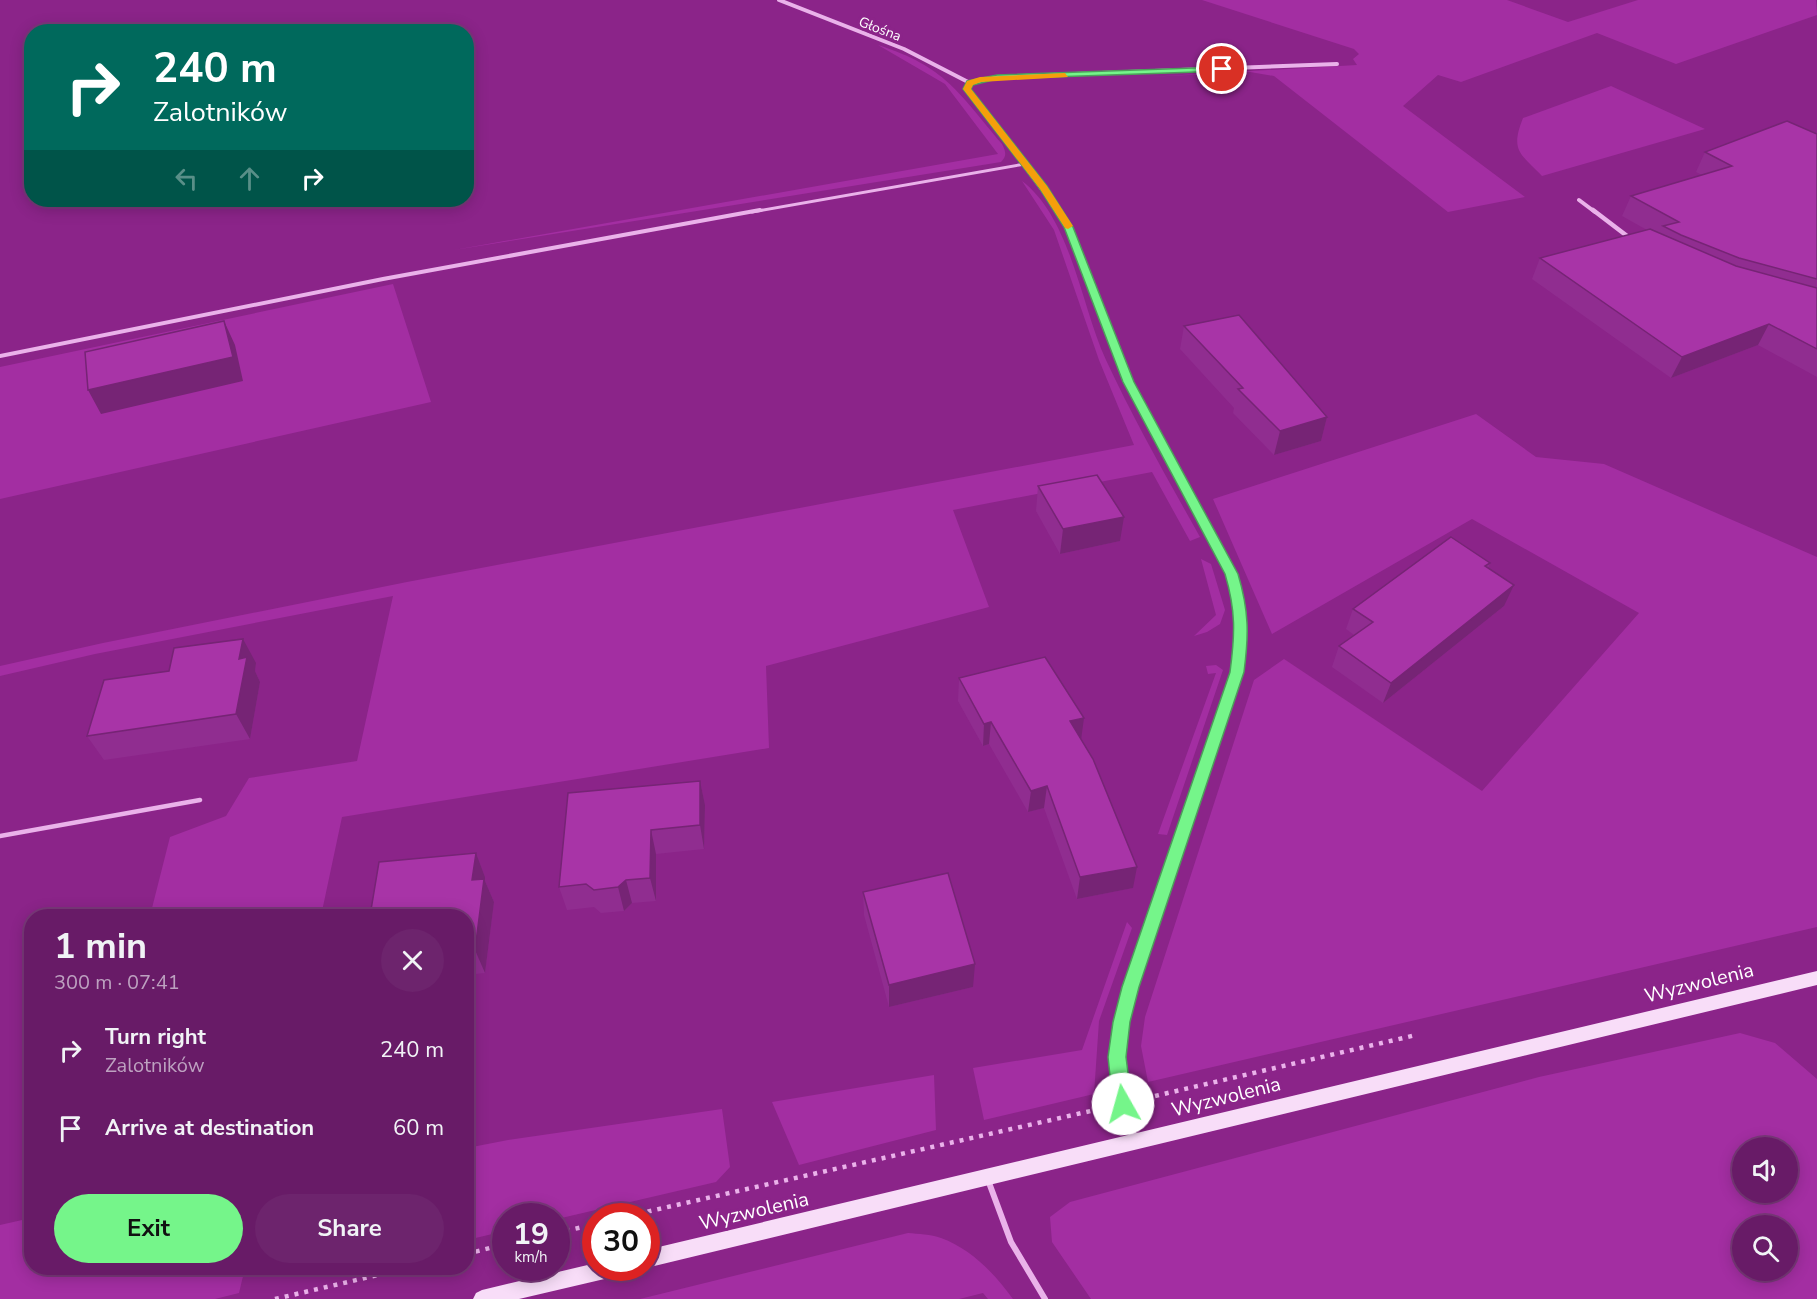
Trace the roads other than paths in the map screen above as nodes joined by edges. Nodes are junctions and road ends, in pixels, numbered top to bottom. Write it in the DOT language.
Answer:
graph roads {
  1 [pos="779,0"];
  2 [pos="1337,64"];
  3 [pos="970,83"];
  4 [pos="1025,164"];
  5 [pos="1579,200"];
  6 [pos="1638,244"];
  7 [pos="0,356"];
  8 [pos="200,800"];
  9 [pos="0,836"];
  10 [pos="1817,978"];
  11 [pos="1135,1142"];
  12 [pos="988,1178"];
  13 [pos="660,1257"];
  14 [pos="582,1275"];
  15 [pos="482,1299"];
  16 [pos="1045,1299"];
  1 -- 3 [label="street, Głośna"];
  2 -- 3 [label="street"];
  3 -- 4 [label="street"];
  4 -- 7 [label="lane"];
  4 -- 11 [label="street"];
  5 -- 6 [label="street"];
  8 -- 9 [label="lane"];
  10 -- 11 [label="street, Wyzwolenia"];
  11 -- 12 [label="street, Wyzwolenia"];
  12 -- 13 [label="street, Wyzwolenia"];
  12 -- 16 [label="lane"];
  14 -- 15 [label="street"];
}
